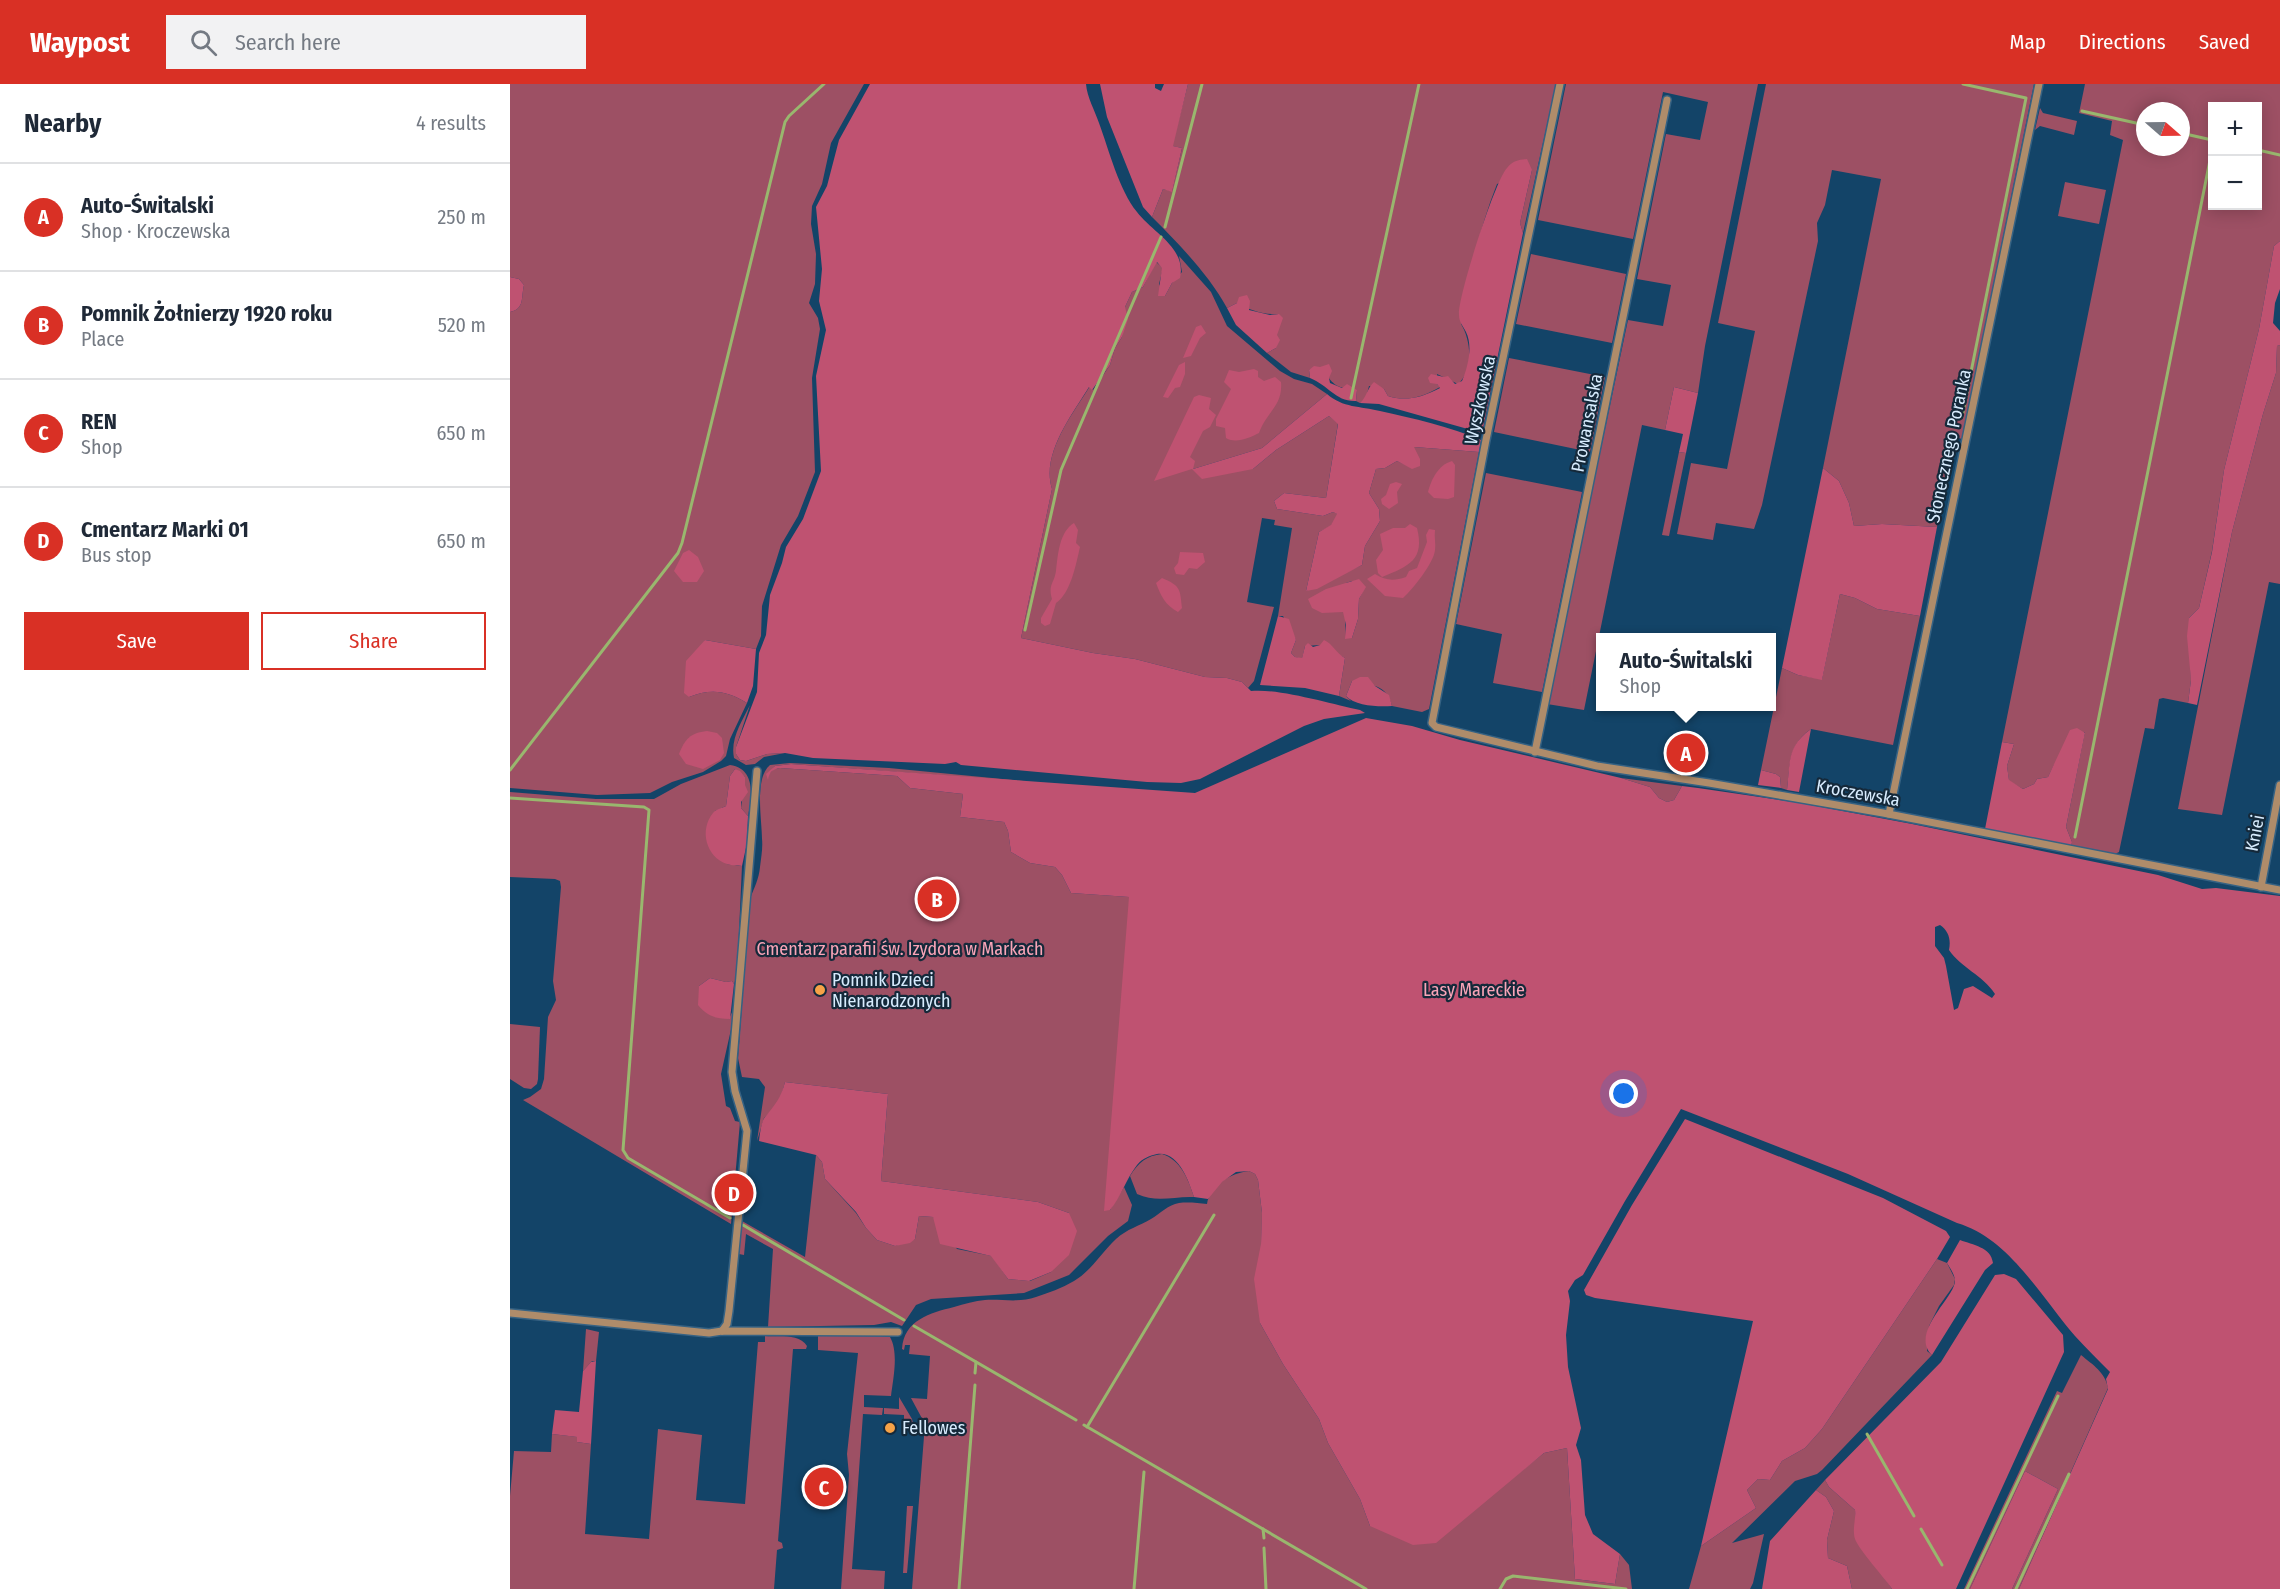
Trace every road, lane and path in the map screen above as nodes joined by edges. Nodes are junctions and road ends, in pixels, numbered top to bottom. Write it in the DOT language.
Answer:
graph roads {
  1 [pos="1560,84"];
  2 [pos="2039,84"];
  3 [pos="1667,99"];
  4 [pos="1432,723"];
  5 [pos="1535,752"];
  6 [pos="757,771"];
  7 [pos="2280,785"];
  8 [pos="1889,814"];
  9 [pos="2261,886"];
  10 [pos="2280,890"];
  11 [pos="510,1313"];
  12 [pos="722,1330"];
  13 [pos="898,1332"];
  1 -- 4 [label="street, Wyszkowska"];
  2 -- 8 [label="street, Słonecznego Poranka"];
  3 -- 5 [label="street, Prowansalska"];
  4 -- 5 [label="street, Kroczewska"];
  5 -- 8 [label="street, Kroczewska"];
  6 -- 12 [label="street"];
  7 -- 9 [label="street, Kniei"];
  8 -- 9 [label="street, Kroczewska"];
  9 -- 10 [label="street, Kroczewska"];
  11 -- 12 [label="street"];
  12 -- 13 [label="street"];
}
